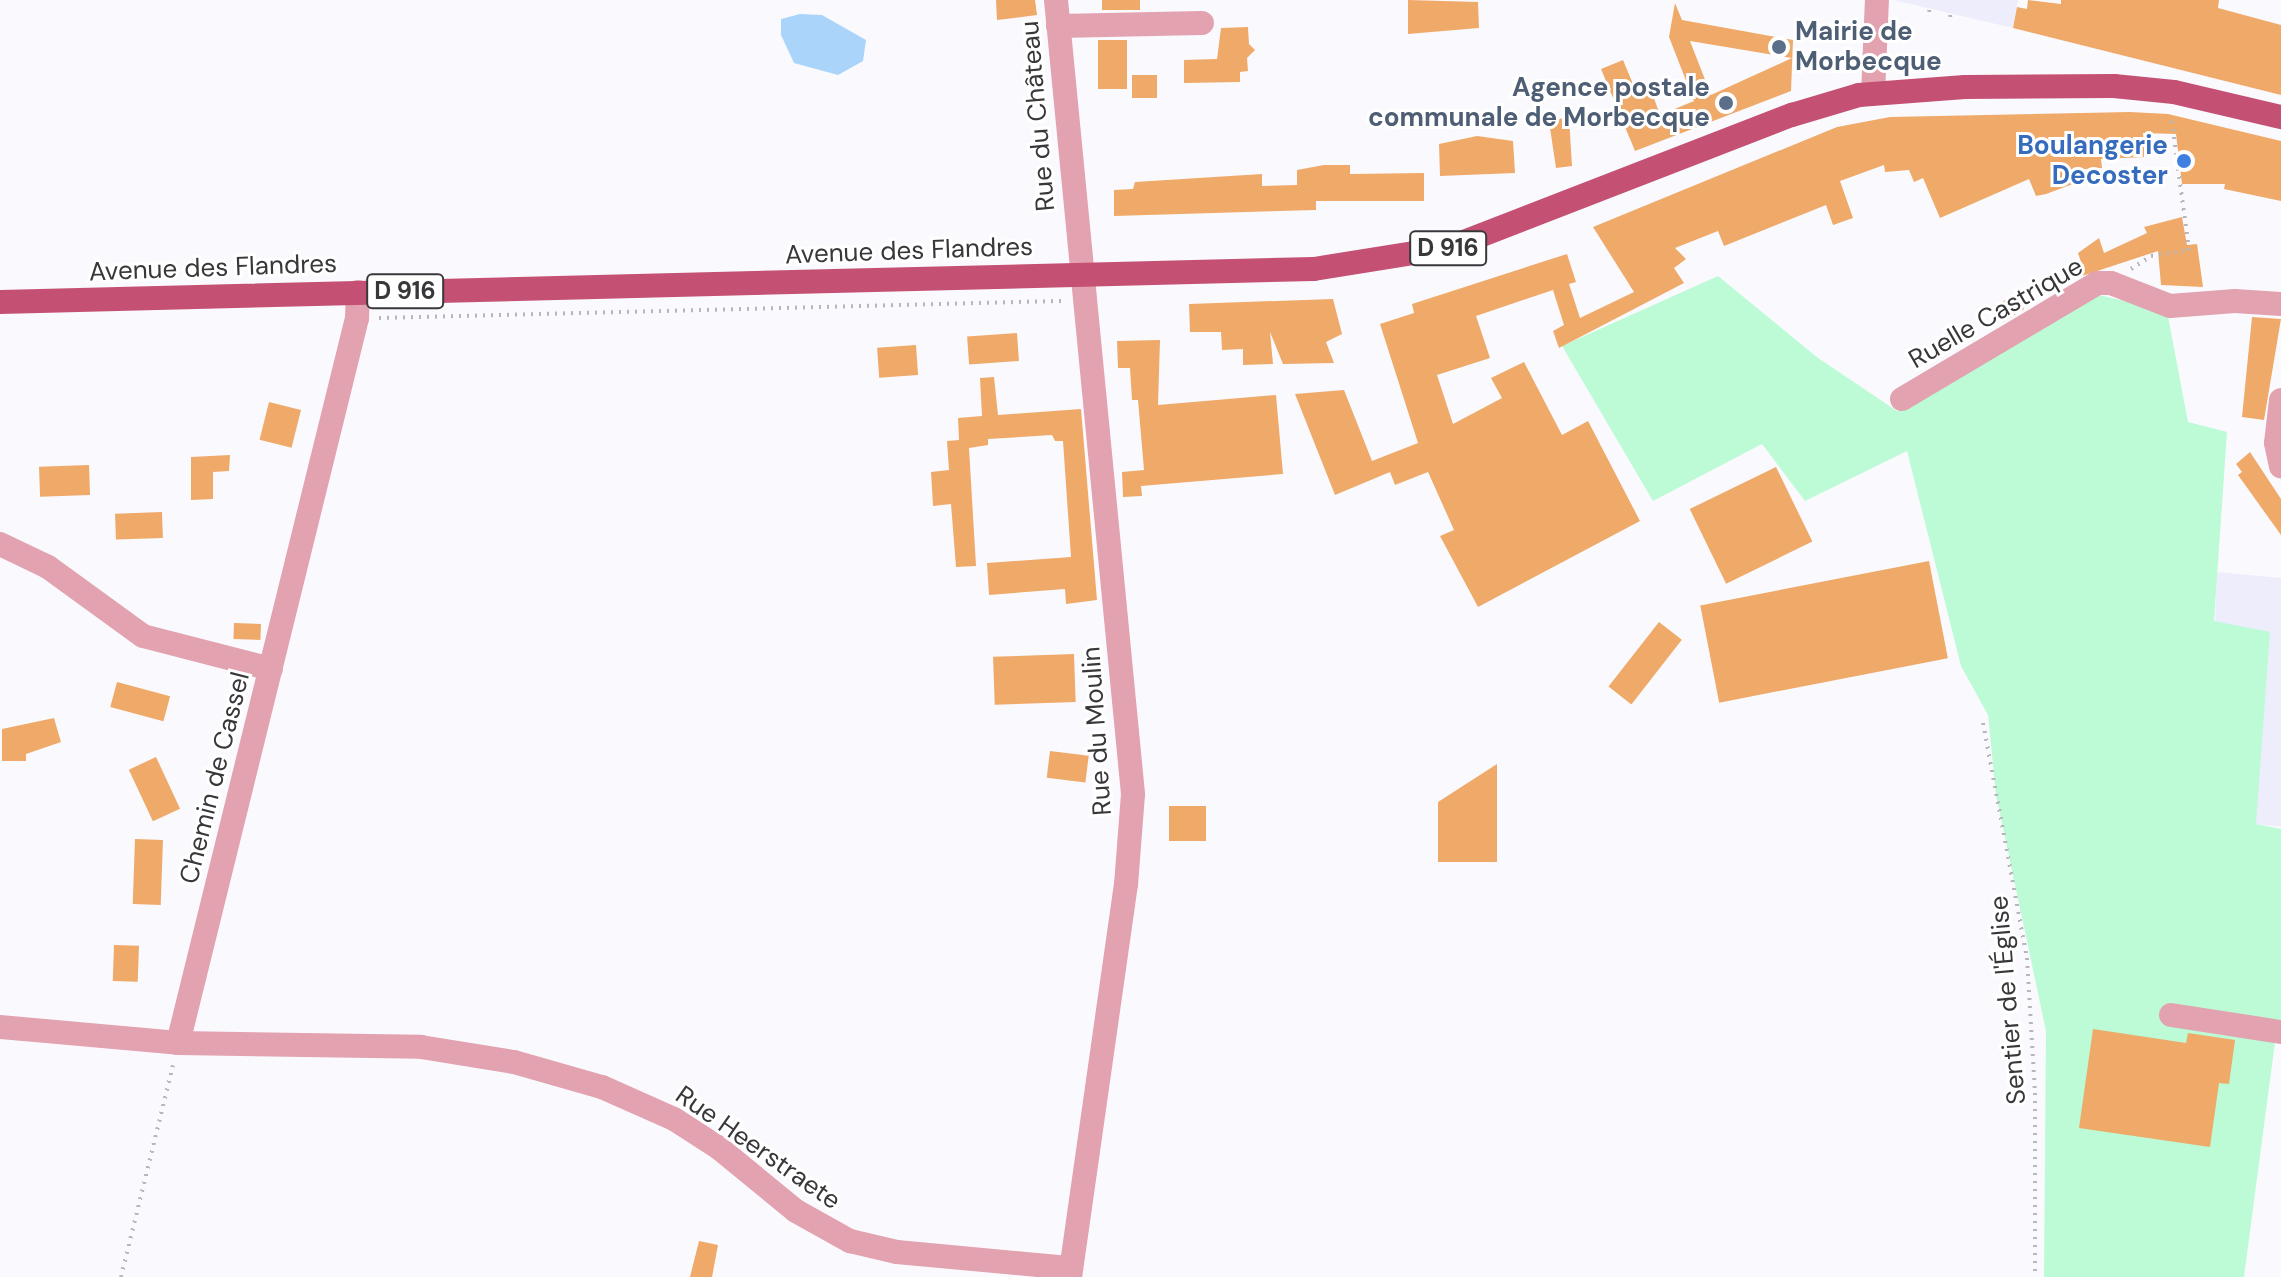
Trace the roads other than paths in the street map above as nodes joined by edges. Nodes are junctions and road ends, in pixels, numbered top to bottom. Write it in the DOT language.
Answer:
graph roads {
  1 [pos="1056,0"];
  2 [pos="1877,0"];
  3 [pos="1202,23"];
  4 [pos="1058,26"];
  5 [pos="1873,94"];
  6 [pos="2281,117"];
  7 [pos="1082,274"];
  8 [pos="358,292"];
  9 [pos="0,302"];
  10 [pos="2281,304"];
  11 [pos="1902,399"];
  12 [pos="2281,400"];
  13 [pos="2281,466"];
  14 [pos="0,544"];
  15 [pos="271,669"];
  16 [pos="2171,1015"];
  17 [pos="0,1027"];
  18 [pos="2281,1032"];
  19 [pos="178,1043"];
  20 [pos="1073,1274"];
  1 -- 4 [label="street, Rue du Château"];
  2 -- 5 [label="street"];
  3 -- 4 [label="street"];
  4 -- 7 [label="street, Rue du Château"];
  5 -- 6 [label="main road, D 916"];
  5 -- 7 [label="main road, Avenue des Flandres / D 916"];
  7 -- 8 [label="main road, Avenue des Flandres / D 916"];
  7 -- 20 [label="street, Rue du Moulin"];
  8 -- 9 [label="main road, Avenue des Flandres / D 916"];
  8 -- 15 [label="street, Chemin de Cassel"];
  10 -- 11 [label="street, Ruelle Castrique"];
  12 -- 13 [label="street"];
  14 -- 15 [label="street"];
  15 -- 19 [label="street, Chemin de Cassel"];
  16 -- 18 [label="street"];
  17 -- 19 [label="street, Rue Heerstraete"];
  19 -- 20 [label="street, Rue Heerstraete"];
}
